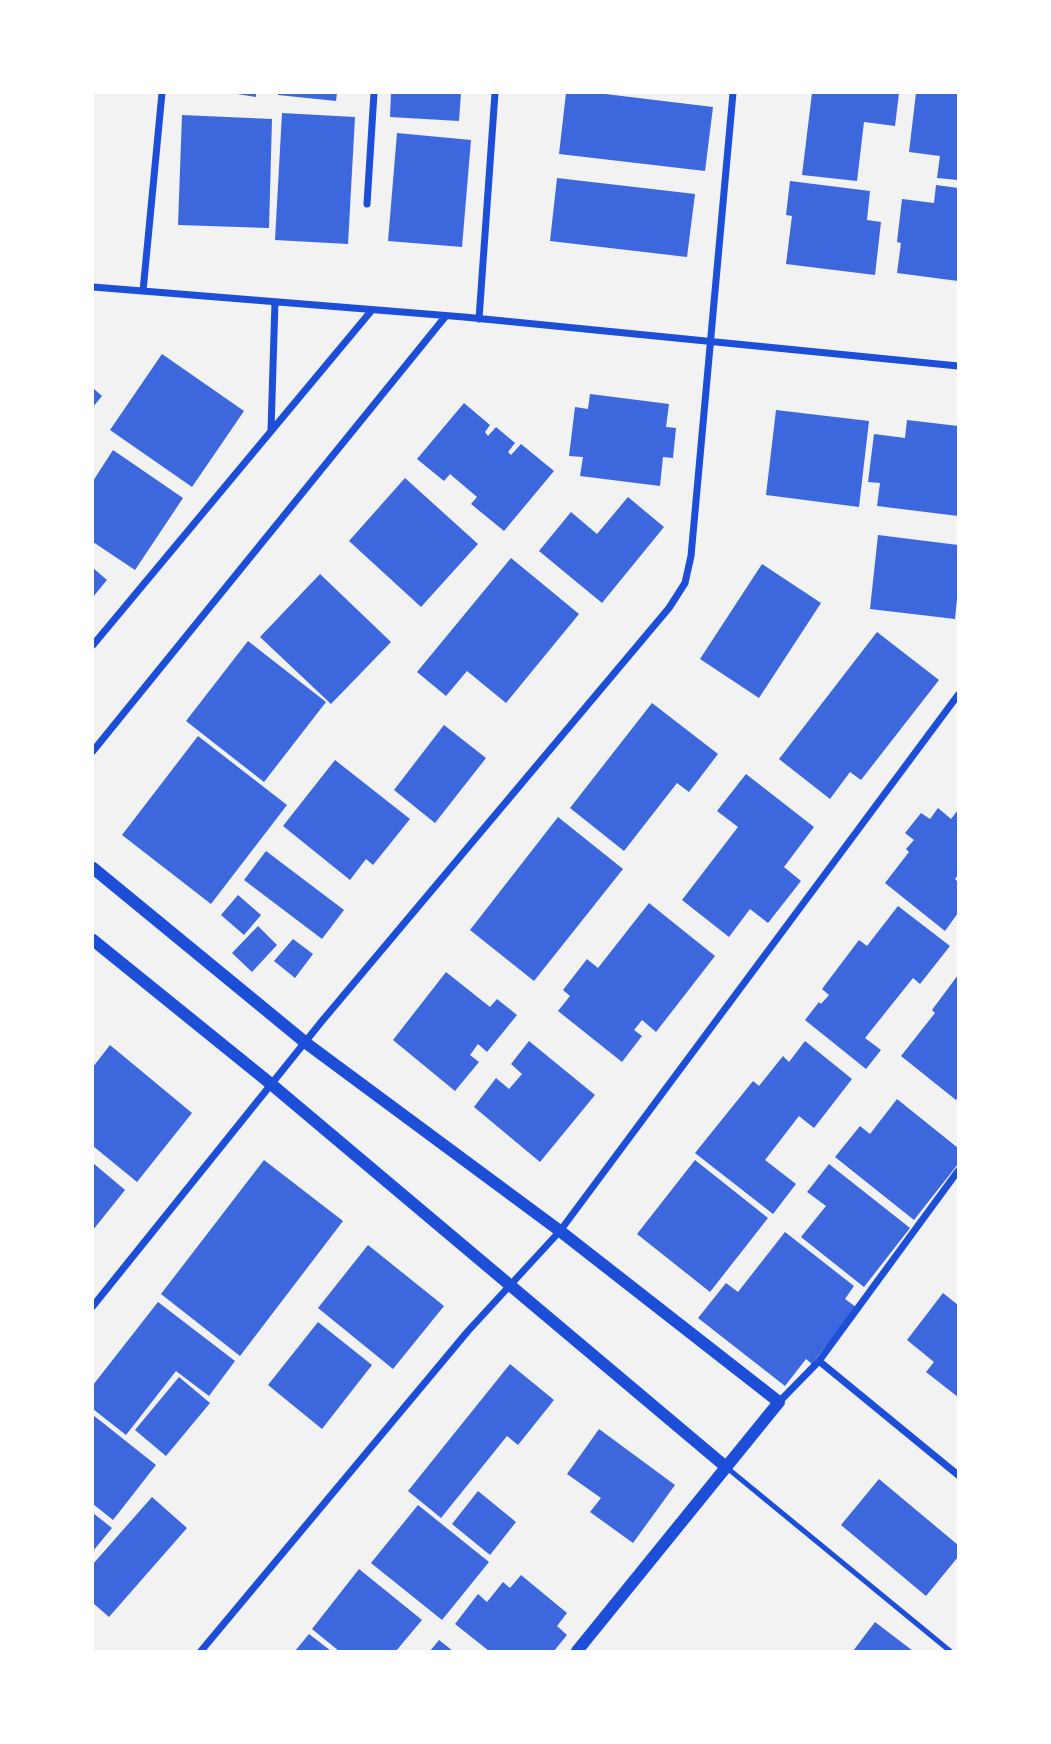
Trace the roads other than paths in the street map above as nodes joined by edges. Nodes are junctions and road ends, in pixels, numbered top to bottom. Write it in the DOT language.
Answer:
graph roads {
  1 [pos="162,93"];
  2 [pos="374,93"];
  3 [pos="495,93"];
  4 [pos="733,93"];
  5 [pos="367,204"];
  6 [pos="93,287"];
  7 [pos="144,291"];
  8 [pos="275,302"];
  9 [pos="372,310"];
  10 [pos="445,317"];
  11 [pos="478,319"];
  12 [pos="710,340"];
  13 [pos="958,366"];
  14 [pos="271,431"];
  15 [pos="93,645"];
  16 [pos="958,695"];
  17 [pos="93,751"];
  18 [pos="93,868"];
  19 [pos="93,940"];
  20 [pos="306,1043"];
  21 [pos="271,1084"];
  22 [pos="958,1171"];
  23 [pos="560,1231"];
  24 [pos="510,1287"];
  25 [pos="93,1306"];
  26 [pos="819,1361"];
  27 [pos="779,1402"];
  28 [pos="726,1467"];
  29 [pos="958,1475"];
  30 [pos="201,1651"];
  31 [pos="577,1651"];
  32 [pos="949,1651"];
  1 -- 7 [label="street"];
  2 -- 5 [label="street"];
  3 -- 11 [label="street"];
  4 -- 12 [label="street"];
  6 -- 7 [label="street"];
  7 -- 8 [label="street"];
  8 -- 9 [label="street"];
  8 -- 14 [label="street"];
  9 -- 10 [label="street"];
  9 -- 14 [label="street"];
  10 -- 11 [label="street"];
  10 -- 17 [label="street"];
  11 -- 12 [label="street"];
  12 -- 13 [label="street"];
  12 -- 20 [label="street"];
  14 -- 15 [label="street"];
  16 -- 23 [label="street"];
  18 -- 20 [label="street"];
  19 -- 21 [label="street"];
  20 -- 21 [label="street"];
  20 -- 23 [label="street"];
  21 -- 24 [label="street"];
  21 -- 25 [label="street"];
  22 -- 26 [label="street"];
  23 -- 24 [label="street"];
  23 -- 27 [label="street"];
  24 -- 28 [label="street"];
  24 -- 30 [label="street"];
  26 -- 27 [label="street"];
  26 -- 29 [label="street"];
  27 -- 28 [label="street"];
  28 -- 31 [label="street"];
  28 -- 32 [label="lane"];
}
